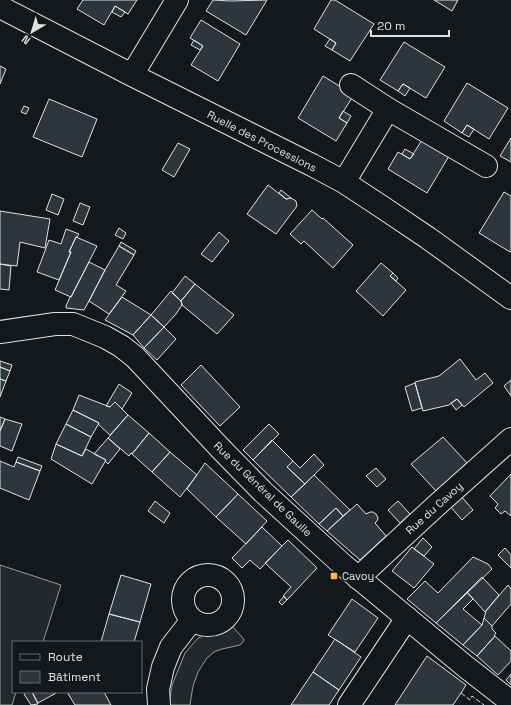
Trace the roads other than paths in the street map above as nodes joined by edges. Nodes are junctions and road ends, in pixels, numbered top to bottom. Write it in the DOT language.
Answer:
graph roads {
  1 [pos="177,0"];
  2 [pos="0,6"];
  3 [pos="132,75"];
  4 [pos="351,85"];
  5 [pos="388,109"];
  6 [pos="486,166"];
  7 [pos="344,182"];
  8 [pos="511,298"];
  9 [pos="0,332"];
  10 [pos="511,439"];
  11 [pos="358,578"];
  12 [pos="407,618"];
  13 [pos="192,620"];
  14 [pos="511,702"];
  15 [pos="159,705"];
  16 [pos="349,705"];
  1 -- 3 [label="street"];
  2 -- 3 [label="street, Ruelle des Processions"];
  3 -- 7 [label="street, Ruelle des Processions"];
  4 -- 5 [label="street"];
  5 -- 6 [label="street"];
  5 -- 7 [label="street"];
  7 -- 8 [label="street, Ruelle des Processions"];
  9 -- 11 [label="street, Rue du Général de Gaulle"];
  10 -- 11 [label="street, Rue du Cavoy"];
  11 -- 12 [label="street, Rue du Général de Gaulle"];
  12 -- 14 [label="street, Rue du Général de Gaulle"];
  12 -- 16 [label="street"];
  13 -- 15 [label="street"];
}
